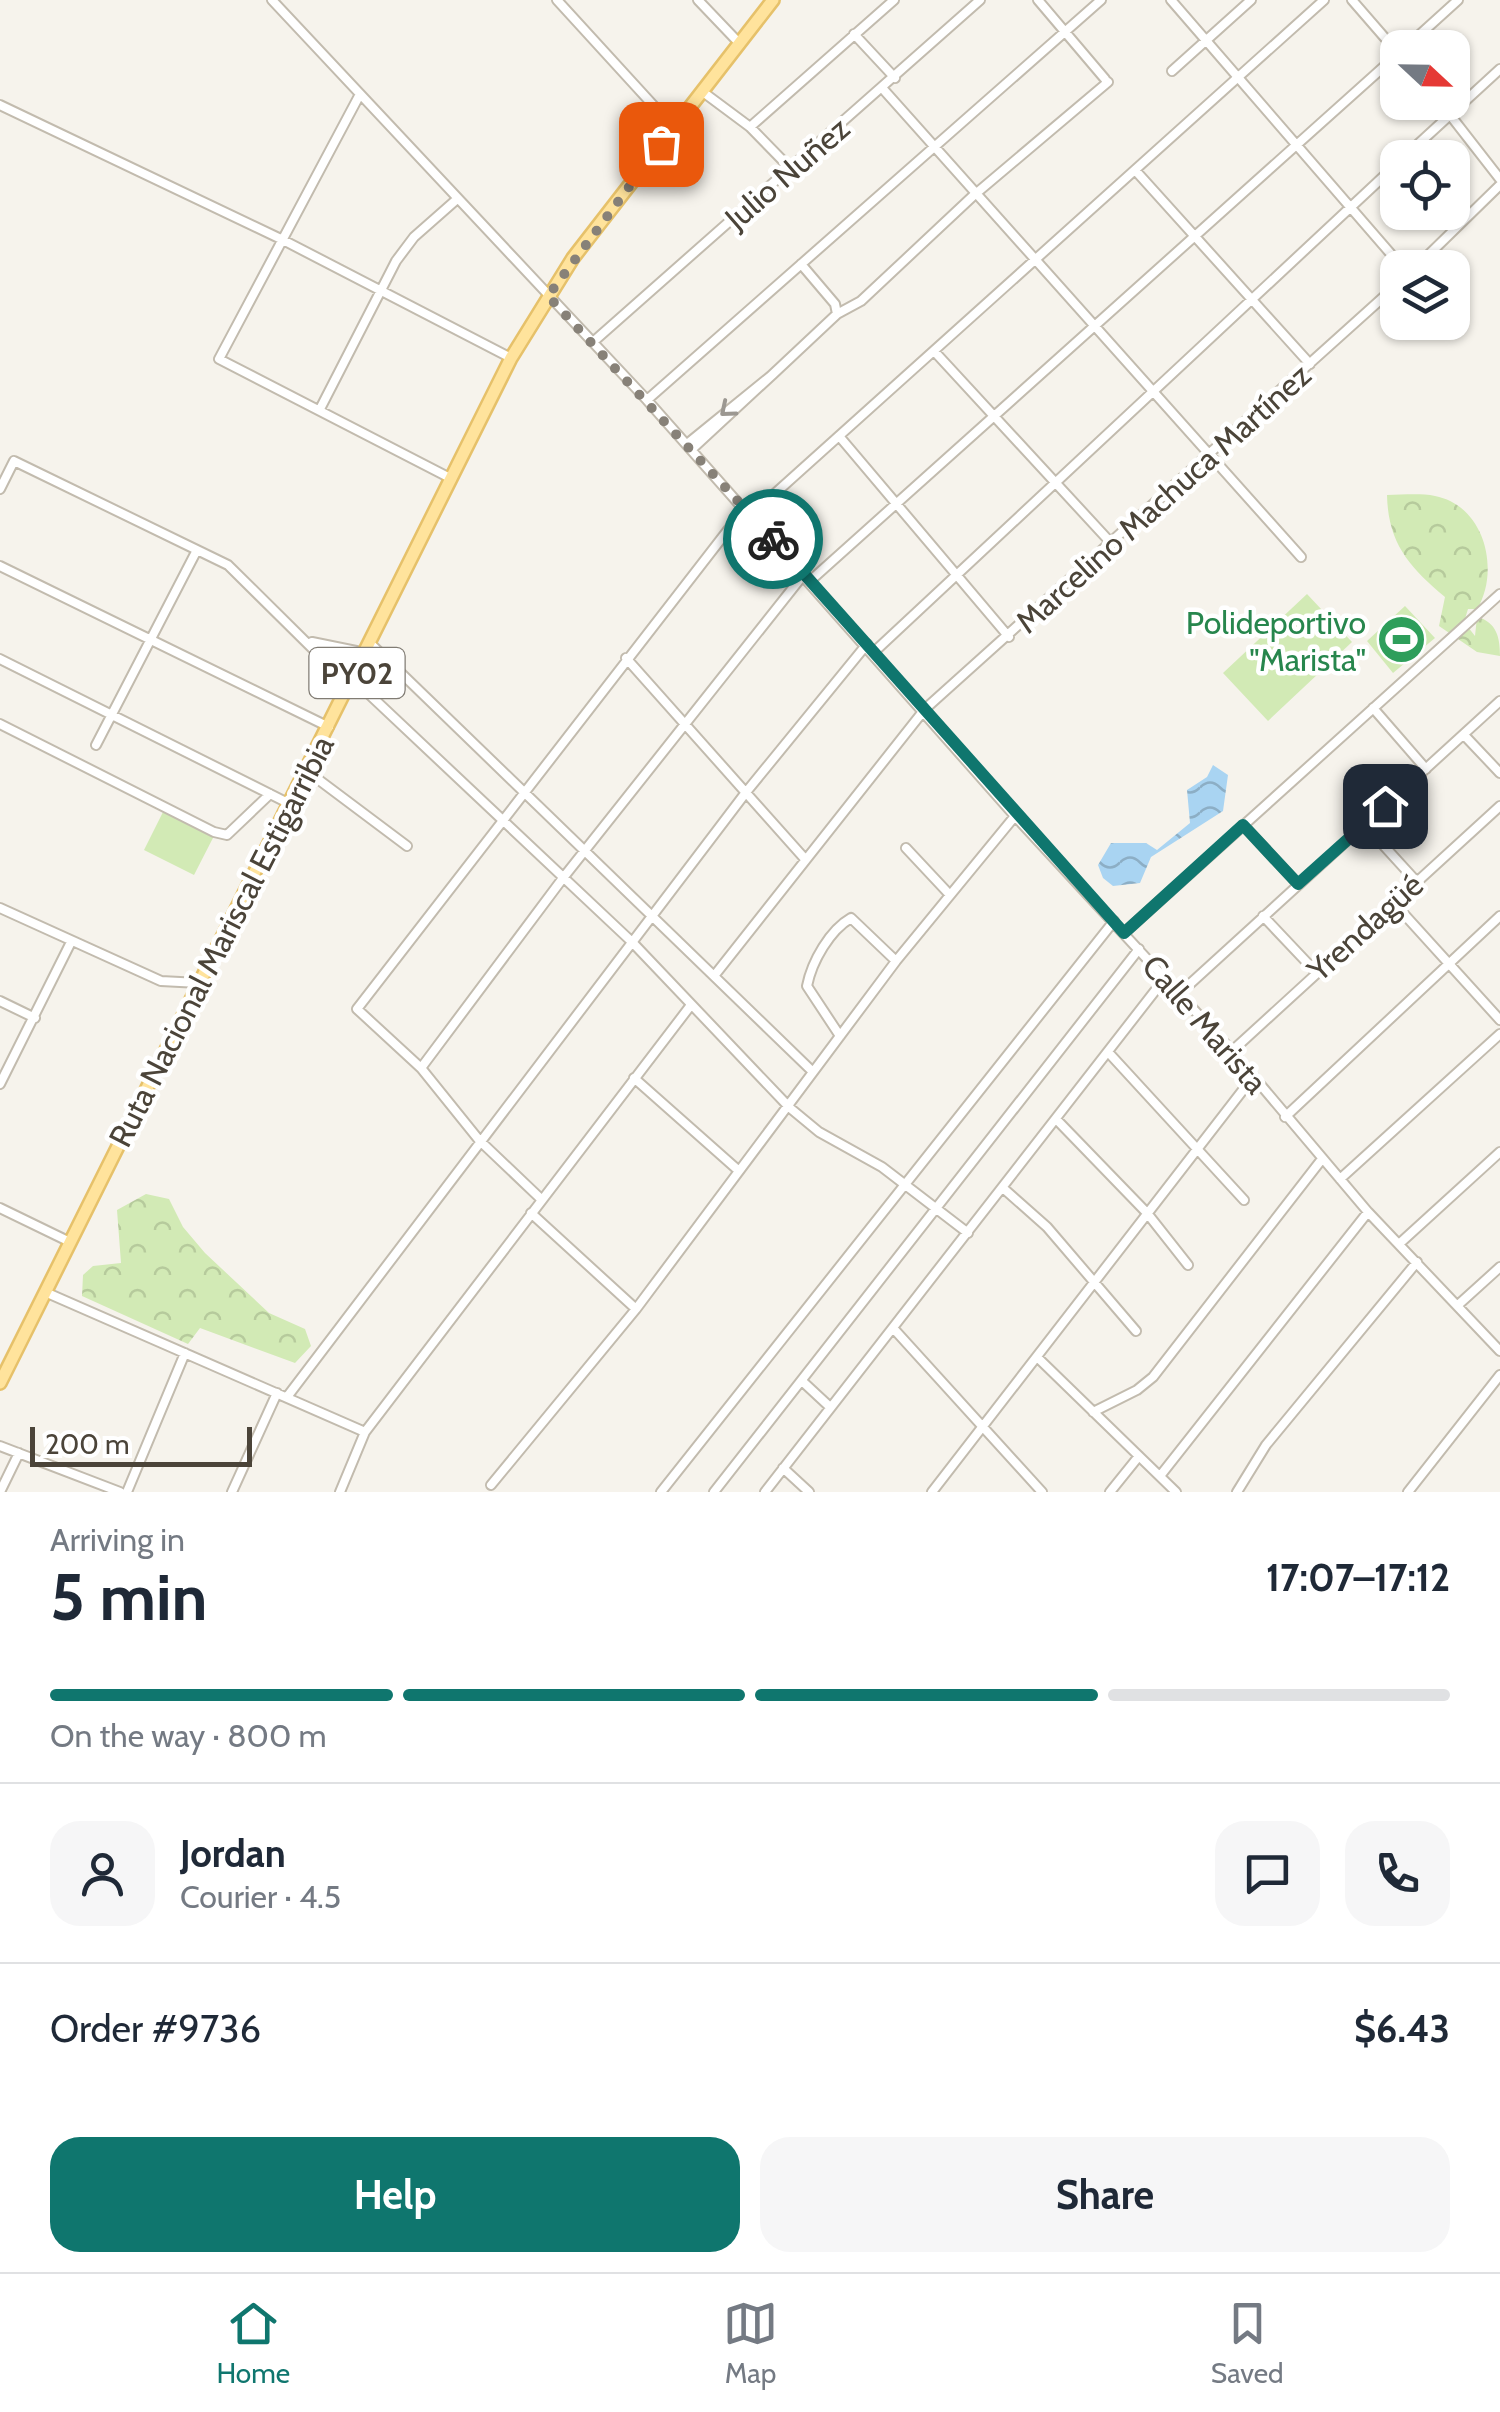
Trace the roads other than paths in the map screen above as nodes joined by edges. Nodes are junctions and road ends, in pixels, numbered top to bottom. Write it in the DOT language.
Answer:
graph roads {
  1 [pos="272,0"];
  2 [pos="557,0"];
  3 [pos="698,0"];
  4 [pos="773,0"];
  5 [pos="894,0"];
  6 [pos="980,0"];
  7 [pos="1038,0"];
  8 [pos="1101,0"];
  9 [pos="1171,0"];
  10 [pos="1251,0"];
  11 [pos="1324,0"];
  12 [pos="1352,0"];
  13 [pos="1458,0"];
  14 [pos="1425,30"];
  15 [pos="1065,32"];
  16 [pos="1380,32"];
  17 [pos="854,34"];
  18 [pos="1206,40"];
  19 [pos="740,44"];
  20 [pos="1380,69"];
  21 [pos="1500,69"];
  22 [pos="1172,70"];
  23 [pos="894,78"];
  24 [pos="1238,78"];
  25 [pos="883,89"];
  26 [pos="703,92"];
  27 [pos="359,96"];
  28 [pos="1470,96"];
  29 [pos="0,105"];
  30 [pos="1444,120"];
  31 [pos="1454,120"];
  32 [pos="750,127"];
  33 [pos="674,128"];
  34 [pos="1423,140"];
  35 [pos="1296,144"];
  36 [pos="932,149"];
  37 [pos="792,169"];
  38 [pos="1135,170"];
  39 [pos="1380,180"];
  40 [pos="1500,182"];
  41 [pos="973,196"];
  42 [pos="456,200"];
  43 [pos="1350,207"];
  44 [pos="1194,235"];
  45 [pos="282,240"];
  46 [pos="1387,250"];
  47 [pos="1433,250"];
  48 [pos="1033,261"];
  49 [pos="801,264"];
  50 [pos="381,290"];
  51 [pos="548,296"];
  52 [pos="1251,299"];
  53 [pos="1380,300"];
  54 [pos="837,314"];
  55 [pos="1092,326"];
  56 [pos="593,342"];
  57 [pos="934,351"];
  58 [pos="512,358"];
  59 [pos="1310,364"];
  60 [pos="1151,392"];
  61 [pos="647,400"];
  62 [pos="320,409"];
  63 [pos="992,414"];
  64 [pos="840,436"];
  65 [pos="689,447"];
  66 [pos="1210,456"];
  67 [pos="452,479"];
  68 [pos="1056,483"];
  69 [pos="0,489"];
  70 [pos="894,501"];
  71 [pos="748,512"];
  72 [pos="1112,544"];
  73 [pos="197,550"];
  74 [pos="1301,557"];
  75 [pos="0,566"];
  76 [pos="956,574"];
  77 [pos="807,577"];
  78 [pos="1500,594"];
  79 [pos="1010,637"];
  80 [pos="152,640"];
  81 [pos="310,641"];
  82 [pos="867,644"];
  83 [pos="368,648"];
  84 [pos="874,652"];
  85 [pos="626,658"];
  86 [pos="0,659"];
  87 [pos="354,680"];
  88 [pos="1500,702"];
  89 [pos="1373,708"];
  90 [pos="926,709"];
  91 [pos="112,715"];
  92 [pos="686,722"];
  93 [pos="0,724"];
  94 [pos="329,727"];
  95 [pos="1464,735"];
  96 [pos="96,745"];
  97 [pos="1426,768"];
  98 [pos="307,771"];
  99 [pos="1500,772"];
  100 [pos="748,790"];
  101 [pos="522,792"];
  102 [pos="270,794"];
  103 [pos="290,804"];
  104 [pos="1500,806"];
  105 [pos="1015,816"];
  106 [pos="502,820"];
  107 [pos="1364,824"];
  108 [pos="1243,825"];
  109 [pos="407,846"];
  110 [pos="906,848"];
  111 [pos="585,851"];
  112 [pos="805,859"];
  113 [pos="563,878"];
  114 [pos="1416,881"];
  115 [pos="1298,884"];
  116 [pos="950,894"];
  117 [pos="1393,902"];
  118 [pos="0,908"];
  119 [pos="1263,916"];
  120 [pos="1500,916"];
  121 [pos="652,917"];
  122 [pos="1114,921"];
  123 [pos="1124,933"];
  124 [pos="71,942"];
  125 [pos="632,942"];
  126 [pos="1138,949"];
  127 [pos="896,961"];
  128 [pos="1450,963"];
  129 [pos="1315,972"];
  130 [pos="714,976"];
  131 [pos="1166,978"];
  132 [pos="200,983"];
  133 [pos="1180,993"];
  134 [pos="0,1001"];
  135 [pos="690,1005"];
  136 [pos="35,1018"];
  137 [pos="1500,1020"];
  138 [pos="1500,1034"];
  139 [pos="840,1036"];
  140 [pos="1232,1051"];
  141 [pos="1108,1052"];
  142 [pos="421,1068"];
  143 [pos="813,1072"];
  144 [pos="1253,1077"];
  145 [pos="634,1078"];
  146 [pos="0,1084"];
  147 [pos="790,1108"];
  148 [pos="1284,1117"];
  149 [pos="1056,1119"];
  150 [pos="479,1140"];
  151 [pos="1197,1149"];
  152 [pos="1500,1152"];
  153 [pos="1322,1159"];
  154 [pos="739,1171"];
  155 [pos="1340,1180"];
  156 [pos="902,1183"];
  157 [pos="1003,1188"];
  158 [pos="541,1200"];
  159 [pos="1244,1200"];
  160 [pos="0,1208"];
  161 [pos="933,1210"];
  162 [pos="1147,1212"];
  163 [pos="1368,1212"];
  164 [pos="531,1213"];
  165 [pos="968,1233"];
  166 [pos="70,1242"];
  167 [pos="1399,1244"];
  168 [pos="1417,1262"];
  169 [pos="1188,1266"];
  170 [pos="1500,1266"];
  171 [pos="1094,1282"];
  172 [pos="44,1292"];
  173 [pos="1458,1305"];
  174 [pos="636,1309"];
  175 [pos="893,1328"];
  176 [pos="1136,1332"];
  177 [pos="1500,1351"];
  178 [pos="186,1353"];
  179 [pos="1036,1357"];
  180 [pos="1500,1375"];
  181 [pos="802,1381"];
  182 [pos="0,1383"];
  183 [pos="277,1393"];
  184 [pos="287,1396"];
  185 [pos="830,1407"];
  186 [pos="1093,1412"];
  187 [pos="982,1428"];
  188 [pos="365,1432"];
  189 [pos="0,1446"];
  190 [pos="19,1454"];
  191 [pos="1138,1456"];
  192 [pos="783,1468"];
  193 [pos="1160,1476"];
  194 [pos="491,1486"];
  195 [pos="0,1492"];
  196 [pos="124,1492"];
  197 [pos="232,1492"];
  198 [pos="340,1492"];
  199 [pos="661,1492"];
  200 [pos="714,1492"];
  201 [pos="764,1492"];
  202 [pos="809,1492"];
  203 [pos="932,1492"];
  204 [pos="1042,1492"];
  205 [pos="1110,1492"];
  206 [pos="1176,1492"];
  207 [pos="1237,1492"];
  208 [pos="1408,1492"];
  1 -- 27 [label="street, Calle Marista"];
  2 -- 33 [label="street"];
  3 -- 19 [label="street"];
  4 -- 19 [label="main road, Ruta Nacional Mariscal Estigarribia / PY02"];
  5 -- 17 [label="street"];
  6 -- 23 [label="street, Julio Nuñez"];
  7 -- 15 [label="street"];
  8 -- 15 [label="street"];
  9 -- 18 [label="street"];
  10 -- 18 [label="street"];
  11 -- 24 [label="street"];
  12 -- 16 [label="street"];
  13 -- 14 [label="street"];
  15 -- 36 [label="street"];
  15 -- 41 [label="street"];
  17 -- 23 [label="street"];
  17 -- 32 [label="street"];
  18 -- 22 [label="street"];
  18 -- 24 [label="street"];
  19 -- 26 [label="main road, Ruta Nacional Mariscal Estigarribia / PY02"];
  20 -- 35 [label="street"];
  21 -- 28 [label="street"];
  23 -- 25 [label="street, Julio Nuñez"];
  24 -- 35 [label="street"];
  24 -- 38 [label="street"];
  25 -- 36 [label="street"];
  25 -- 37 [label="street, Julio Nuñez"];
  26 -- 32 [label="street"];
  26 -- 33 [label="main road, Ruta Nacional Mariscal Estigarribia / PY02"];
  27 -- 42 [label="street, Calle Marista"];
  27 -- 45 [label="street"];
  29 -- 45 [label="street"];
  30 -- 34 [label="street"];
  31 -- 40 [label="street"];
  32 -- 37 [label="street"];
  33 -- 51 [label="main road, Ruta Nacional Mariscal Estigarribia / PY02"];
  35 -- 43 [label="street"];
  35 -- 44 [label="street"];
  36 -- 41 [label="street"];
  36 -- 49 [label="street"];
  37 -- 56 [label="street, Julio Nuñez"];
  38 -- 44 [label="street"];
  38 -- 48 [label="street"];
  39 -- 43 [label="street"];
  40 -- 47 [label="street"];
  41 -- 48 [label="street"];
  41 -- 54 [label="street"];
  42 -- 50 [label="street"];
  42 -- 51 [label="street, Calle Marista"];
  43 -- 46 [label="street"];
  43 -- 52 [label="street"];
  44 -- 52 [label="street"];
  44 -- 55 [label="street"];
  45 -- 50 [label="street"];
  45 -- 62 [label="street"];
  48 -- 55 [label="street"];
  48 -- 57 [label="street"];
  49 -- 54 [label="street"];
  49 -- 61 [label="street"];
  50 -- 58 [label="street"];
  50 -- 62 [label="street"];
  51 -- 56 [label="street, Calle Marista"];
  51 -- 58 [label="main road, Ruta Nacional Mariscal Estigarribia / PY02"];
  52 -- 59 [label="street"];
  52 -- 60 [label="street"];
  53 -- 59 [label="street, Marcelino Machuca Martínez"];
  54 -- 65 [label="street"];
  55 -- 60 [label="street"];
  55 -- 63 [label="street"];
  56 -- 61 [label="street, Calle Marista"];
  57 -- 63 [label="street"];
  57 -- 64 [label="street"];
  58 -- 67 [label="main road, Ruta Nacional Mariscal Estigarribia / PY02"];
  59 -- 66 [label="street, Marcelino Machuca Martínez"];
  60 -- 66 [label="street"];
  60 -- 68 [label="street"];
  61 -- 65 [label="street, Calle Marista"];
  62 -- 67 [label="street"];
  63 -- 68 [label="street"];
  63 -- 70 [label="street"];
  64 -- 70 [label="street"];
  64 -- 71 [label="street"];
  65 -- 71 [label="street, Calle Marista"];
  66 -- 72 [label="street, Marcelino Machuca Martínez"];
  66 -- 74 [label="street"];
  67 -- 83 [label="main road, Ruta Nacional Mariscal Estigarribia / PY02"];
  68 -- 72 [label="street"];
  68 -- 76 [label="street"];
  69 -- 73 [label="street"];
  70 -- 76 [label="street"];
  70 -- 77 [label="street"];
  71 -- 77 [label="street, Calle Marista"];
  71 -- 85 [label="street"];
  72 -- 79 [label="street, Marcelino Machuca Martínez"];
  73 -- 80 [label="street"];
  73 -- 81 [label="street"];
  75 -- 80 [label="street"];
  76 -- 79 [label="street"];
  76 -- 84 [label="street"];
  77 -- 82 [label="street, Calle Marista"];
  77 -- 92 [label="street"];
  78 -- 89 [label="street"];
  79 -- 90 [label="street, Marcelino Machuca Martínez"];
  80 -- 91 [label="street"];
  80 -- 94 [label="street"];
  81 -- 83 [label="street"];
  81 -- 87 [label="street"];
  82 -- 84 [label="street, Calle Marista"];
  82 -- 100 [label="street"];
  83 -- 87 [label="main road, Ruta Nacional Mariscal Estigarribia / PY02"];
  83 -- 101 [label="street"];
  84 -- 90 [label="street, Calle Marista"];
  85 -- 92 [label="street"];
  85 -- 101 [label="street"];
  86 -- 91 [label="street"];
  87 -- 94 [label="main road, Ruta Nacional Mariscal Estigarribia / PY02"];
  87 -- 106 [label="street"];
  88 -- 95 [label="street"];
  89 -- 97 [label="street"];
  89 -- 108 [label="street"];
  90 -- 105 [label="street, Calle Marista"];
  90 -- 112 [label="street, Marcelino Machuca Martínez"];
  91 -- 96 [label="street"];
  91 -- 102 [label="street"];
  92 -- 100 [label="street"];
  92 -- 111 [label="street"];
  93 -- 102 [label="street"];
  94 -- 98 [label="main road, Ruta Nacional Mariscal Estigarribia / PY02"];
  95 -- 97 [label="street"];
  95 -- 99 [label="street"];
  97 -- 107 [label="street"];
  98 -- 103 [label="main road, Ruta Nacional Mariscal Estigarribia / PY02"];
  98 -- 109 [label="street"];
  100 -- 112 [label="street"];
  100 -- 121 [label="street"];
  101 -- 106 [label="street"];
  101 -- 111 [label="street"];
  102 -- 103 [label="street"];
  103 -- 132 [label="main road, Ruta Nacional Mariscal Estigarribia / PY02"];
  104 -- 114 [label="street, Yrendagüé"];
  105 -- 116 [label="street"];
  105 -- 122 [label="street, Calle Marista"];
  106 -- 113 [label="street"];
  106 -- 142 [label="street"];
  107 -- 114 [label="street"];
  107 -- 115 [label="street"];
  108 -- 115 [label="street"];
  108 -- 123 [label="street"];
  110 -- 116 [label="street"];
  111 -- 113 [label="street"];
  111 -- 121 [label="street"];
  112 -- 130 [label="street, Marcelino Machuca Martínez"];
  113 -- 125 [label="street"];
  113 -- 142 [label="street"];
  114 -- 117 [label="street, Yrendagüé"];
  115 -- 119 [label="street"];
  116 -- 127 [label="street"];
  117 -- 128 [label="street"];
  117 -- 129 [label="street, Yrendagüé"];
  118 -- 124 [label="street"];
  119 -- 129 [label="street"];
  119 -- 133 [label="street"];
  120 -- 128 [label="street"];
  121 -- 125 [label="street"];
  121 -- 130 [label="street"];
  122 -- 123 [label="street, Calle Marista"];
  122 -- 156 [label="street"];
  123 -- 126 [label="street, Calle Marista"];
  124 -- 132 [label="street"];
  124 -- 136 [label="street"];
  125 -- 135 [label="street"];
  125 -- 150 [label="street"];
  126 -- 131 [label="street, Calle Marista"];
  126 -- 161 [label="street"];
  127 -- 139 [label="street"];
  127 -- 139 [label="street"];
  128 -- 137 [label="street"];
  128 -- 148 [label="street"];
  129 -- 140 [label="street, Yrendagüé"];
  130 -- 143 [label="street"];
  131 -- 133 [label="street, Calle Marista"];
  131 -- 141 [label="street"];
  132 -- 166 [label="main road, Ruta Nacional Mariscal Estigarribia / PY02"];
  133 -- 140 [label="street, Calle Marista"];
  134 -- 136 [label="street"];
  135 -- 145 [label="street"];
  135 -- 147 [label="street"];
  136 -- 146 [label="street"];
  138 -- 155 [label="street"];
  139 -- 143 [label="street"];
  140 -- 144 [label="street, Calle Marista"];
  141 -- 149 [label="street"];
  141 -- 151 [label="street"];
  142 -- 150 [label="street"];
  143 -- 147 [label="street"];
  144 -- 148 [label="street, Calle Marista"];
  144 -- 151 [label="street"];
  145 -- 154 [label="street"];
  145 -- 158 [label="street"];
  147 -- 154 [label="street"];
  147 -- 156 [label="street"];
  148 -- 153 [label="street, Calle Marista"];
  149 -- 157 [label="street"];
  149 -- 162 [label="street"];
  150 -- 158 [label="street"];
  150 -- 184 [label="street"];
  151 -- 159 [label="street"];
  151 -- 162 [label="street"];
  152 -- 167 [label="street"];
  153 -- 155 [label="street, Calle Marista"];
  153 -- 186 [label="street"];
  154 -- 174 [label="street"];
  155 -- 163 [label="street, Calle Marista"];
  156 -- 161 [label="street"];
  156 -- 199 [label="street"];
  157 -- 165 [label="street"];
  157 -- 171 [label="street"];
  158 -- 164 [label="street"];
  160 -- 166 [label="street"];
  161 -- 165 [label="street"];
  161 -- 181 [label="street"];
  162 -- 169 [label="street"];
  162 -- 171 [label="street"];
  163 -- 167 [label="street, Calle Marista"];
  163 -- 193 [label="street"];
  164 -- 174 [label="street"];
  164 -- 188 [label="street"];
  165 -- 175 [label="street"];
  166 -- 172 [label="main road, Ruta Nacional Mariscal Estigarribia / PY02"];
  167 -- 168 [label="street, Calle Marista"];
  168 -- 173 [label="street, Calle Marista"];
  168 -- 207 [label="street"];
  170 -- 173 [label="street"];
  171 -- 176 [label="street"];
  171 -- 179 [label="street"];
  172 -- 178 [label="street"];
  172 -- 182 [label="main road, Ruta Nacional Mariscal Estigarribia / PY02"];
  173 -- 177 [label="street, Calle Marista"];
  174 -- 194 [label="street"];
  175 -- 185 [label="street"];
  175 -- 187 [label="street"];
  178 -- 183 [label="street"];
  178 -- 196 [label="street"];
  179 -- 186 [label="street"];
  179 -- 187 [label="street"];
  180 -- 208 [label="street"];
  181 -- 185 [label="street"];
  181 -- 200 [label="street"];
  183 -- 184 [label="street"];
  183 -- 197 [label="street"];
  184 -- 188 [label="street"];
  185 -- 192 [label="street"];
  186 -- 191 [label="street"];
  187 -- 203 [label="street"];
  187 -- 204 [label="street"];
  188 -- 198 [label="street"];
  189 -- 190 [label="street"];
  190 -- 195 [label="street"];
  190 -- 196 [label="street"];
  191 -- 193 [label="street"];
  191 -- 205 [label="street"];
  192 -- 201 [label="street"];
  192 -- 202 [label="street"];
  193 -- 206 [label="street"];
}
